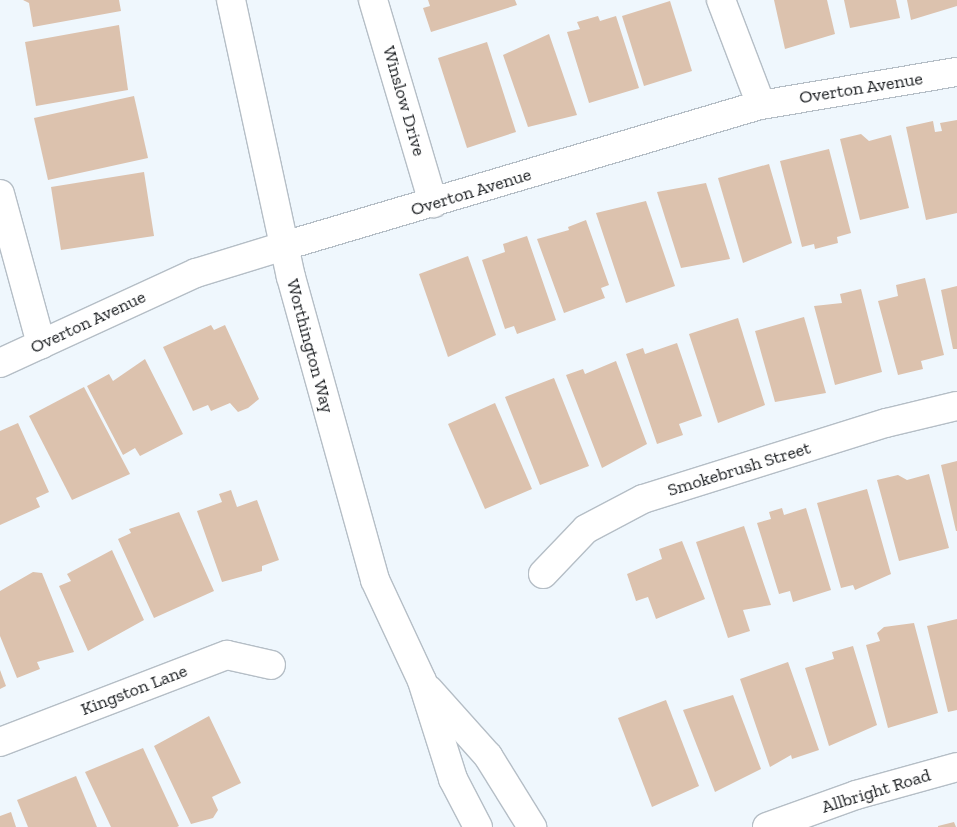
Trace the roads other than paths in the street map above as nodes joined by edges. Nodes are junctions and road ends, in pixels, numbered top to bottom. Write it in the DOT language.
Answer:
graph roads {
  1 [pos="231,0"];
  2 [pos="373,0"];
  3 [pos="721,0"];
  4 [pos="957,72"];
  5 [pos="761,104"];
  6 [pos="0,194"];
  7 [pos="434,203"];
  8 [pos="284,246"];
  9 [pos="41,344"];
  10 [pos="0,363"];
  11 [pos="957,406"];
  12 [pos="543,574"];
  13 [pos="271,665"];
  14 [pos="422,681"];
  15 [pos="0,742"];
  16 [pos="957,767"];
  17 [pos="478,827"];
  18 [pos="532,827"];
  19 [pos="767,827"];
  1 -- 8 [label="street, Worthington Way"];
  2 -- 7 [label="street, Winslow Drive"];
  3 -- 5 [label="street"];
  4 -- 5 [label="street, Overton Avenue"];
  5 -- 7 [label="street, Overton Avenue"];
  6 -- 9 [label="street"];
  7 -- 8 [label="street, Overton Avenue"];
  8 -- 9 [label="street, Overton Avenue"];
  8 -- 14 [label="street, Worthington Way"];
  9 -- 10 [label="street, Overton Avenue"];
  11 -- 12 [label="street, Smokebrush Street"];
  13 -- 15 [label="street, Kingston Lane"];
  14 -- 17 [label="street, Worthington Way"];
  14 -- 18 [label="street, Worthington Way"];
  16 -- 19 [label="street, Allbright Road"];
}
